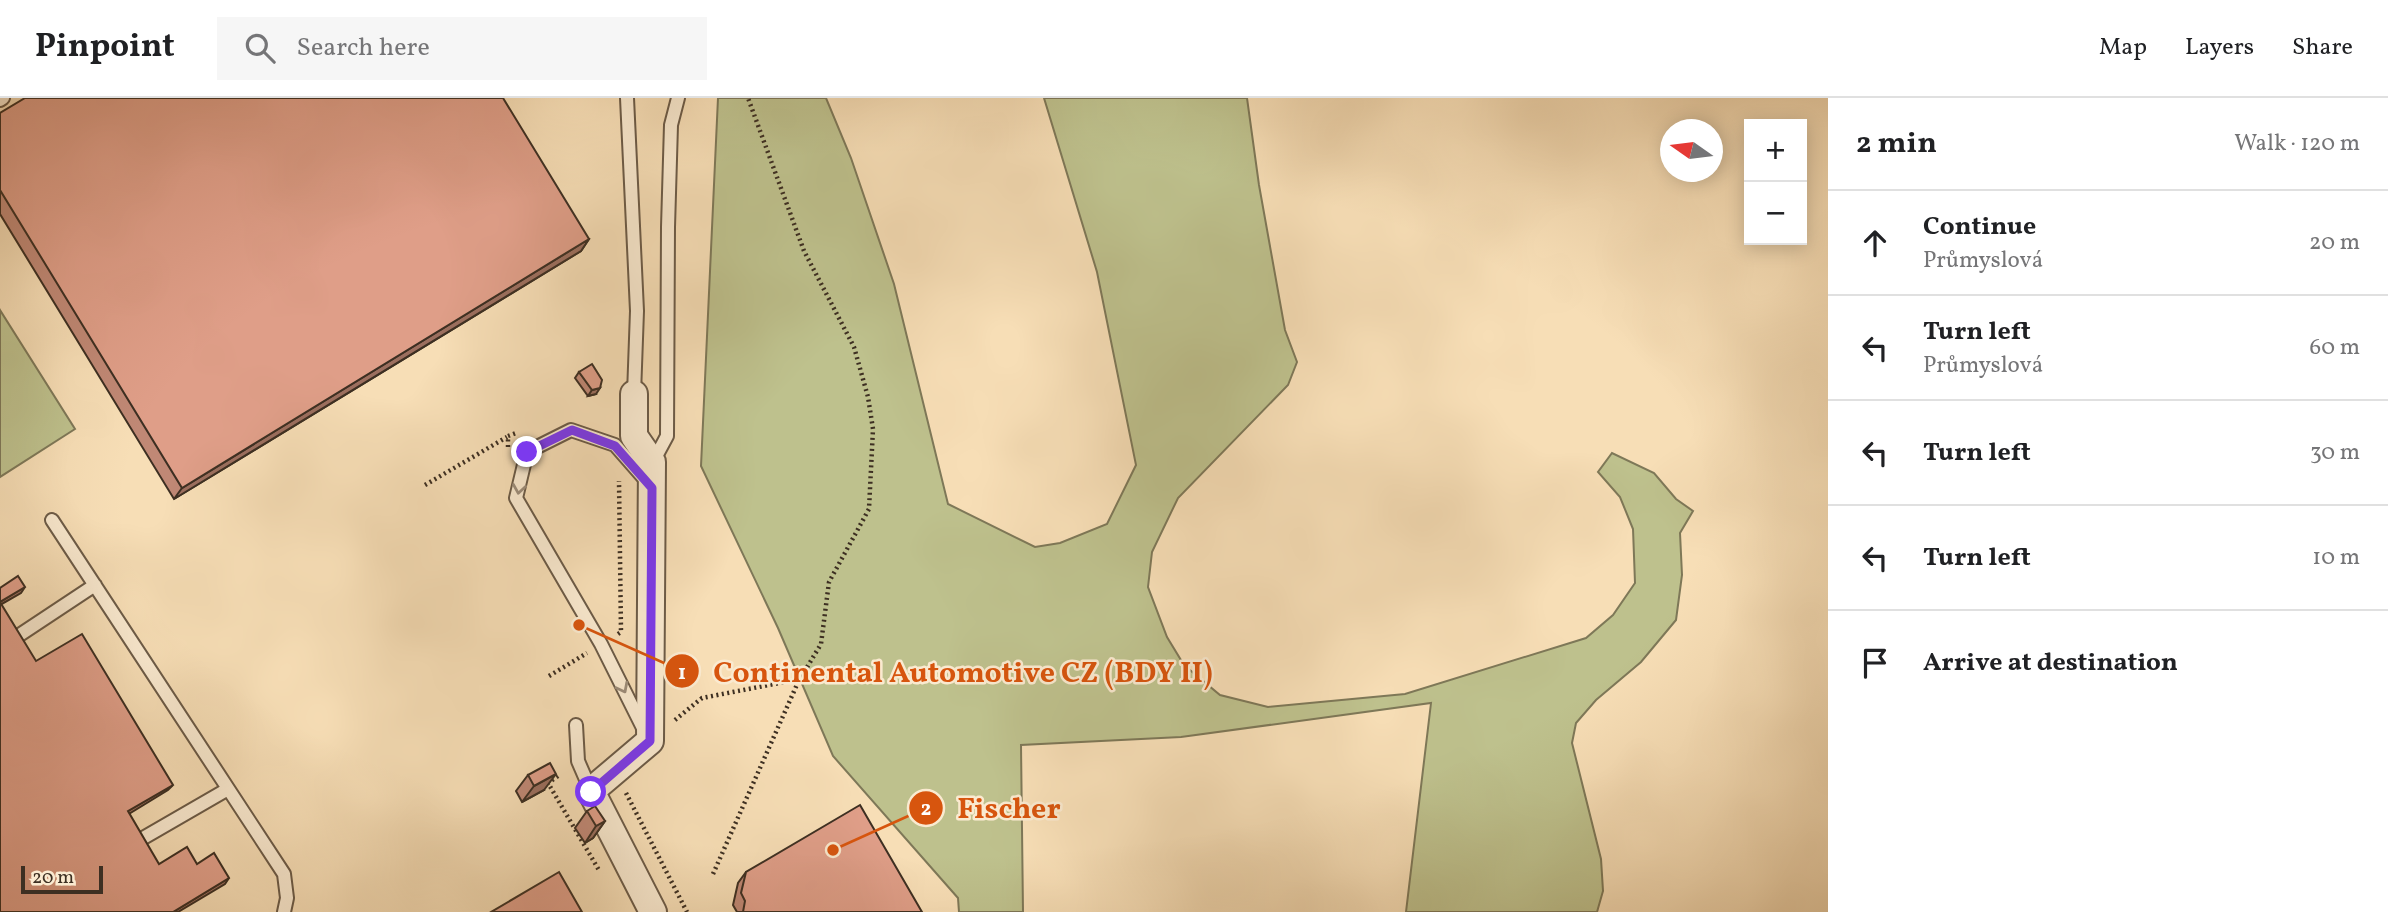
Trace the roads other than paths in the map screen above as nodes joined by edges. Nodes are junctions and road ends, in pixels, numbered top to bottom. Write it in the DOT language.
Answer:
graph roads {
  1 [pos="627,98"];
  2 [pos="678,98"];
  3 [pos="634,394"];
  4 [pos="652,475"];
  5 [pos="52,520"];
  6 [pos="95,585"];
  7 [pos="15,638"];
  8 [pos="576,725"];
  9 [pos="650,741"];
  10 [pos="228,789"];
  11 [pos="591,792"];
  12 [pos="138,841"];
  13 [pos="284,912"];
  14 [pos="653,912"];
  1 -- 3 [label="lane"];
  2 -- 4 [label="lane"];
  3 -- 4 [label="street"];
  4 -- 9 [label="street"];
  4 -- 9 [label="lane, one-way"];
  5 -- 6 [label="lane"];
  6 -- 7 [label="lane"];
  6 -- 10 [label="lane"];
  8 -- 11 [label="lane"];
  9 -- 11 [label="street"];
  10 -- 12 [label="lane"];
  10 -- 13 [label="lane"];
  11 -- 14 [label="street"];
}
